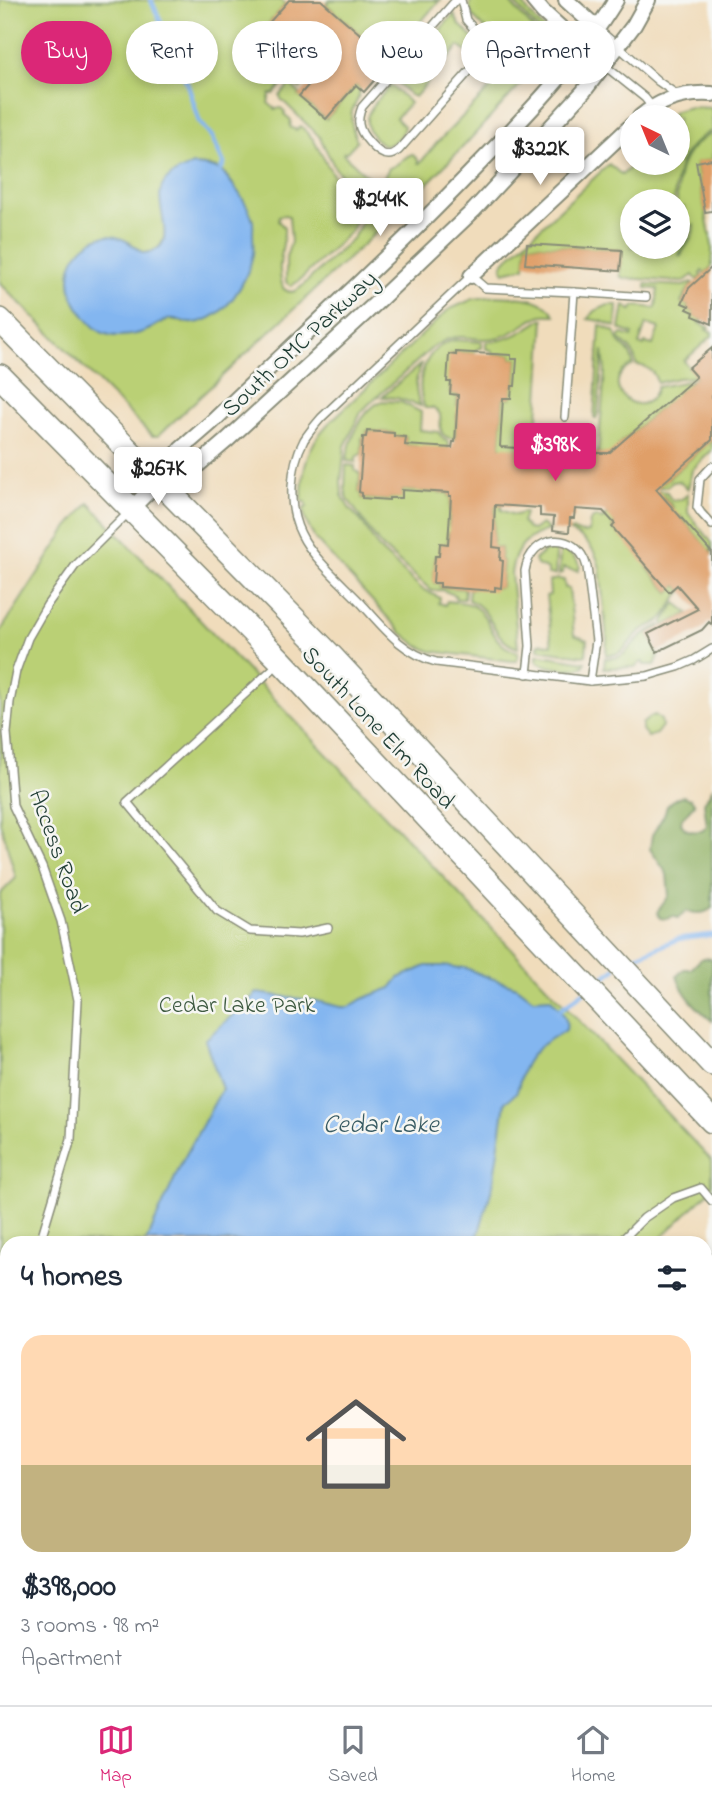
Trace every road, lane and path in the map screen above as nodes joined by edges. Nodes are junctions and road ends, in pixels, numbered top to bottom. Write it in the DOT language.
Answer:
graph roads {
  1 [pos="458,0"];
  2 [pos="533,0"];
  3 [pos="566,0"];
  4 [pos="616,0"];
  5 [pos="648,0"];
  6 [pos="553,21"];
  7 [pos="589,21"];
  8 [pos="603,21"];
  9 [pos="615,44"];
  10 [pos="618,47"];
  11 [pos="615,51"];
  12 [pos="615,74"];
  13 [pos="553,84"];
  14 [pos="589,84"];
  15 [pos="712,94"];
  16 [pos="679,96"];
  17 [pos="651,105"];
  18 [pos="658,105"];
  19 [pos="620,136"];
  20 [pos="471,276"];
  21 [pos="574,292"];
  22 [pos="646,297"];
  23 [pos="0,320"];
  24 [pos="0,376"];
  25 [pos="565,417"];
  26 [pos="712,466"];
  27 [pos="159,481"];
  28 [pos="131,509"];
  29 [pos="712,525"];
  30 [pos="712,649"];
  31 [pos="281,661"];
  32 [pos="527,674"];
  33 [pos="590,681"];
  34 [pos="328,928"];
  35 [pos="712,1064"];
  36 [pos="712,1121"];
  37 [pos="712,1201"];
  38 [pos="42,1236"];
  39 [pos="626,1236"];
  1 -- 1 [label="lane"];
  2 -- 6 [label="street"];
  3 -- 7 [label="street"];
  4 -- 8 [label="street, South OMC Parkway"];
  5 -- 10 [label="street, South OMC Parkway"];
  9 -- 10 [label="lane"];
  10 -- 11 [label="street, South OMC Parkway"];
  10 -- 16 [label="lane"];
  12 -- 17 [label="lane"];
  13 -- 27 [label="street, South OMC Parkway"];
  14 -- 27 [label="street, South OMC Parkway"];
  15 -- 16 [label="street"];
  16 -- 18 [label="street"];
  19 -- 20 [label="street"];
  20 -- 21 [label="lane"];
  20 -- 32 [label="lane"];
  21 -- 22 [label="lane"];
  21 -- 25 [label="lane"];
  23 -- 27 [label="main road, South Lone Elm Road"];
  24 -- 28 [label="main road, South Lone Elm Road"];
  26 -- 29 [label="lane"];
  27 -- 28 [label="street, South OMC Parkway"];
  27 -- 35 [label="main road, South Lone Elm Road"];
  28 -- 31 [label="main road, South Lone Elm Road"];
  28 -- 38 [label="lane, Access Road"];
  30 -- 33 [label="lane"];
  31 -- 34 [label="lane"];
  31 -- 36 [label="main road, South Lone Elm Road"];
  32 -- 33 [label="lane"];
  32 -- 33 [label="lane"];
  37 -- 39 [label="lane"];
}
